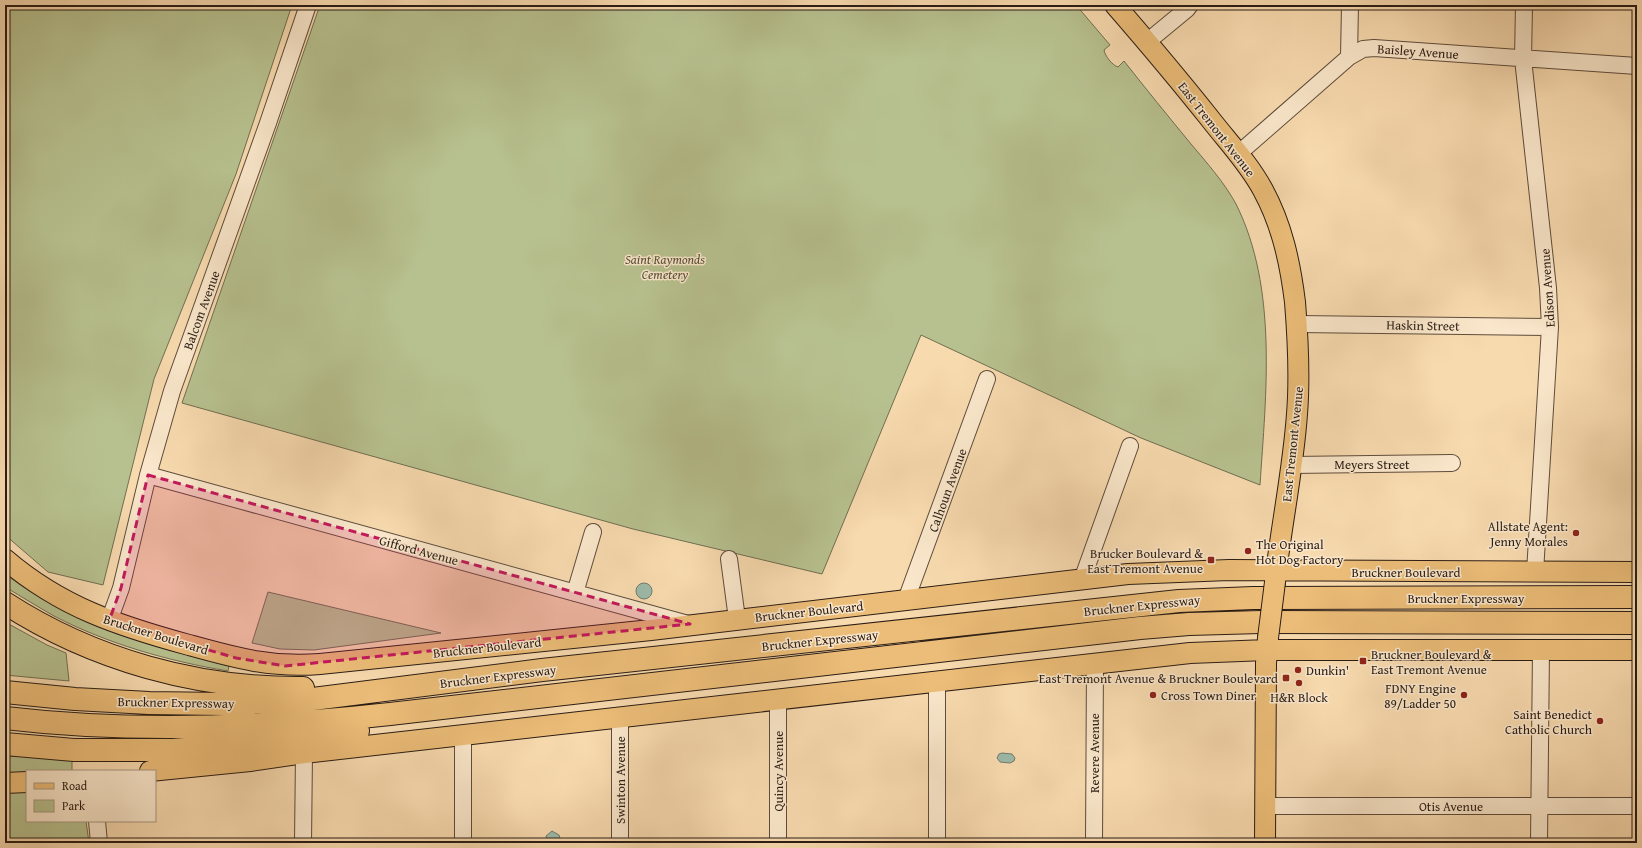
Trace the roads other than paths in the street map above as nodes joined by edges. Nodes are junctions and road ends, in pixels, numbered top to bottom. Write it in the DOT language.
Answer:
graph roads {
  1 [pos="308,5"];
  2 [pos="1115,5"];
  3 [pos="1190,5"];
  4 [pos="1350,5"];
  5 [pos="1524,5"];
  6 [pos="1147,42"];
  7 [pos="1349,56"];
  8 [pos="1523,59"];
  9 [pos="1637,66"];
  10 [pos="1238,154"];
  11 [pos="1296,324"];
  12 [pos="1550,327"];
  13 [pos="987,379"];
  14 [pos="1130,446"];
  15 [pos="1452,463"];
  16 [pos="1291,465"];
  17 [pos="148,475"];
  18 [pos="593,532"];
  19 [pos="5,559"];
  20 [pos="729,559"];
  21 [pos="1534,572"];
  22 [pos="1637,572"];
  23 [pos="1276,577"];
  24 [pos="1082,580"];
  25 [pos="575,593"];
  26 [pos="1637,597"];
  27 [pos="906,600"];
  28 [pos="5,603"];
  29 [pos="737,619"];
  30 [pos="109,620"];
  31 [pos="1637,623"];
  32 [pos="690,624"];
  33 [pos="1268,644"];
  34 [pos="1541,649"];
  35 [pos="1637,650"];
  36 [pos="1095,663"];
  37 [pos="542,670"];
  38 [pos="937,681"];
  39 [pos="5,692"];
  40 [pos="778,699"];
  41 [pos="487,703"];
  42 [pos="620,717"];
  43 [pos="5,718"];
  44 [pos="463,735"];
  45 [pos="5,744"];
  46 [pos="304,754"];
  47 [pos="156,770"];
  48 [pos="26,782"];
  49 [pos="5,783"];
  50 [pos="1266,806"];
  51 [pos="1539,806"];
  52 [pos="1637,806"];
  53 [pos="97,822"];
  54 [pos="99,843"];
  55 [pos="303,843"];
  56 [pos="463,843"];
  57 [pos="620,843"];
  58 [pos="778,843"];
  59 [pos="937,843"];
  60 [pos="1094,843"];
  61 [pos="1265,843"];
  62 [pos="1539,843"];
  1 -- 17 [label="street, Balcom Avenue"];
  2 -- 6 [label="main road, East Tremont Avenue"];
  3 -- 6 [label="street"];
  4 -- 7 [label="street"];
  5 -- 8 [label="street, Edison Avenue"];
  6 -- 10 [label="main road, East Tremont Avenue"];
  7 -- 8 [label="street, Baisley Avenue"];
  7 -- 10 [label="street, Baisley Avenue"];
  8 -- 9 [label="street, Baisley Avenue"];
  8 -- 12 [label="street, Edison Avenue"];
  10 -- 11 [label="main road, East Tremont Avenue"];
  11 -- 12 [label="street, Haskin Street"];
  11 -- 16 [label="main road, East Tremont Avenue"];
  12 -- 21 [label="street, Edison Avenue"];
  13 -- 27 [label="street, Calhoun Avenue"];
  14 -- 24 [label="street"];
  15 -- 16 [label="street, Meyers Street"];
  16 -- 23 [label="main road, East Tremont Avenue"];
  17 -- 25 [label="street, Gifford Avenue"];
  17 -- 30 [label="street, Balcom Avenue"];
  18 -- 25 [label="street"];
  19 -- 30 [label="main road, Bruckner Boulevard"];
  20 -- 29 [label="street"];
  21 -- 22 [label="main road, Bruckner Boulevard"];
  21 -- 23 [label="main road, Bruckner Boulevard"];
  23 -- 24 [label="main road, Bruckner Boulevard"];
  23 -- 33 [label="main road, East Tremont Avenue, bridge"];
  24 -- 27 [label="main road, Bruckner Boulevard"];
  25 -- 32 [label="street, Gifford Avenue"];
  26 -- 37 [label="highway, Bruckner Expressway"];
  27 -- 29 [label="main road, Bruckner Boulevard"];
  28 -- 37 [label="highway"];
  29 -- 32 [label="main road, Bruckner Boulevard"];
  30 -- 32 [label="main road, Bruckner Boulevard"];
  31 -- 41 [label="highway, Bruckner Expressway"];
  33 -- 34 [label="main road"];
  33 -- 36 [label="main road"];
  33 -- 50 [label="main road, East Tremont Avenue"];
  34 -- 35 [label="main road"];
  34 -- 51 [label="street"];
  36 -- 38 [label="main road"];
  36 -- 60 [label="street, Revere Avenue"];
  37 -- 39 [label="highway, Bruckner Expressway"];
  38 -- 40 [label="main road"];
  38 -- 59 [label="street"];
  40 -- 42 [label="main road"];
  40 -- 58 [label="street, Quincy Avenue"];
  41 -- 43 [label="highway, Bruckner Expressway"];
  41 -- 45 [label="highway"];
  42 -- 44 [label="main road"];
  42 -- 57 [label="street, Swinton Avenue"];
  44 -- 46 [label="main road"];
  44 -- 56 [label="street"];
  46 -- 47 [label="main road"];
  46 -- 55 [label="street"];
  48 -- 49 [label="main road"];
  50 -- 51 [label="street, Otis Avenue"];
  50 -- 61 [label="main road, East Tremont Avenue"];
  51 -- 52 [label="street, Otis Avenue"];
  51 -- 62 [label="street"];
  53 -- 54 [label="street"];
}
